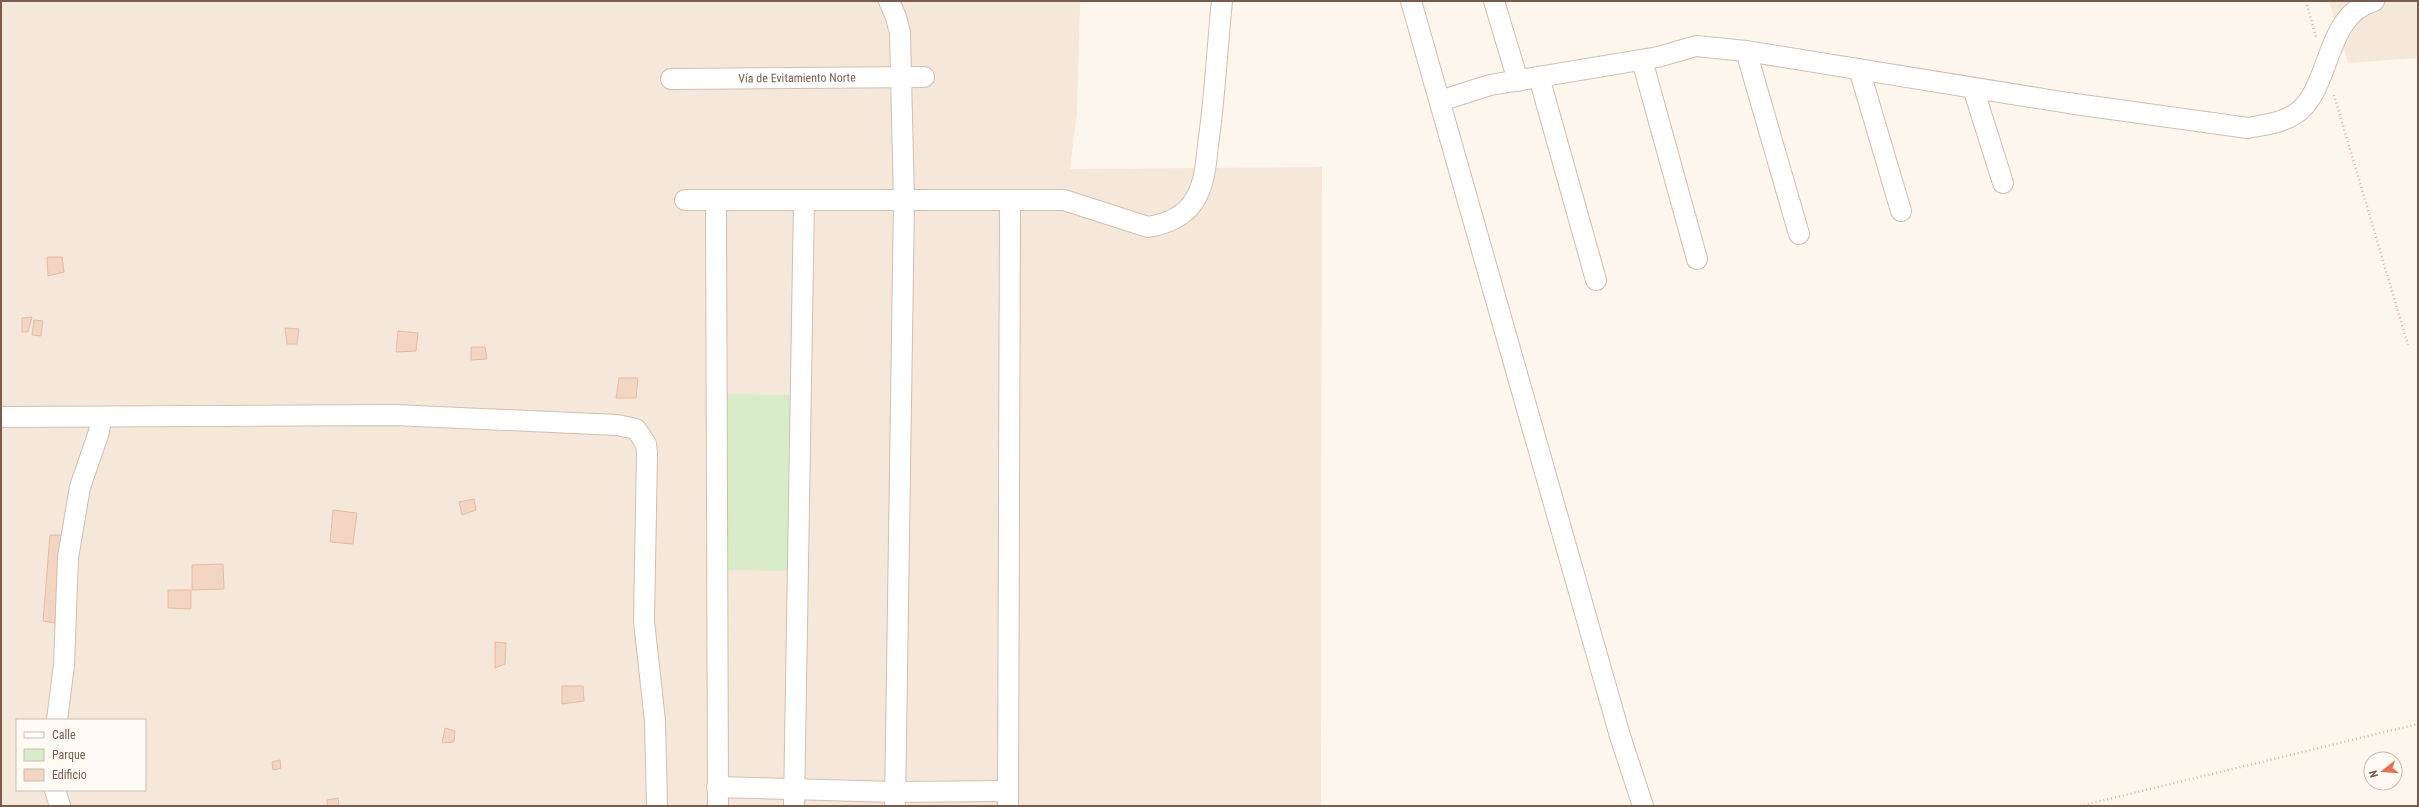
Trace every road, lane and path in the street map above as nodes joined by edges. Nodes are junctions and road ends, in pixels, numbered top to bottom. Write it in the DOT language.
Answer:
graph roads {
  1 [pos="889,1"];
  2 [pos="1222,1"];
  3 [pos="1411,1"];
  4 [pos="1494,1"];
  5 [pos="2306,1"];
  6 [pos="2374,1"];
  7 [pos="1746,51"];
  8 [pos="1642,60"];
  9 [pos="2325,66"];
  10 [pos="1859,69"];
  11 [pos="901,77"];
  12 [pos="924,77"];
  13 [pos="1539,77"];
  14 [pos="671,79"];
  15 [pos="1518,81"];
  16 [pos="1973,88"];
  17 [pos="1440,101"];
  18 [pos="2003,183"];
  19 [pos="685,200"];
  20 [pos="716,200"];
  21 [pos="804,200"];
  22 [pos="904,200"];
  23 [pos="1010,201"];
  24 [pos="1901,211"];
  25 [pos="1799,234"];
  26 [pos="1697,258"];
  27 [pos="1596,280"];
  28 [pos="2408,345"];
  29 [pos="1,417"];
  30 [pos="101,417"];
  31 [pos="57,719"];
  32 [pos="2418,724"];
  33 [pos="55,791"];
  34 [pos="718,797"];
  35 [pos="794,798"];
  36 [pos="1008,798"];
  37 [pos="895,799"];
  38 [pos="60,806"];
  39 [pos="657,806"];
  40 [pos="1643,806"];
  41 [pos="2080,806"];
  1 -- 11 [label="street"];
  2 -- 23 [label="street"];
  3 -- 17 [label="street"];
  4 -- 15 [label="street"];
  5 -- 9 [label="path"];
  6 -- 9 [label="street"];
  7 -- 8 [label="street"];
  7 -- 10 [label="street"];
  7 -- 25 [label="street"];
  8 -- 13 [label="street"];
  8 -- 26 [label="street"];
  9 -- 16 [label="street"];
  9 -- 28 [label="path"];
  10 -- 16 [label="street"];
  10 -- 24 [label="street"];
  11 -- 12 [label="street, Vía de Evitamiento Norte"];
  11 -- 14 [label="street, Vía de Evitamiento Norte"];
  11 -- 22 [label="street"];
  13 -- 15 [label="street"];
  13 -- 27 [label="street"];
  15 -- 17 [label="street"];
  16 -- 18 [label="street"];
  17 -- 40 [label="street"];
  19 -- 20 [label="street"];
  20 -- 21 [label="street"];
  20 -- 34 [label="street"];
  21 -- 22 [label="street"];
  21 -- 35 [label="street"];
  22 -- 23 [label="street"];
  22 -- 37 [label="street"];
  23 -- 36 [label="street"];
  29 -- 30 [label="street"];
  30 -- 31 [label="street"];
  30 -- 39 [label="street"];
  32 -- 41 [label="path"];
  33 -- 38 [label="street"];
  34 -- 35 [label="street"];
  35 -- 37 [label="street"];
  36 -- 37 [label="street"];
}
